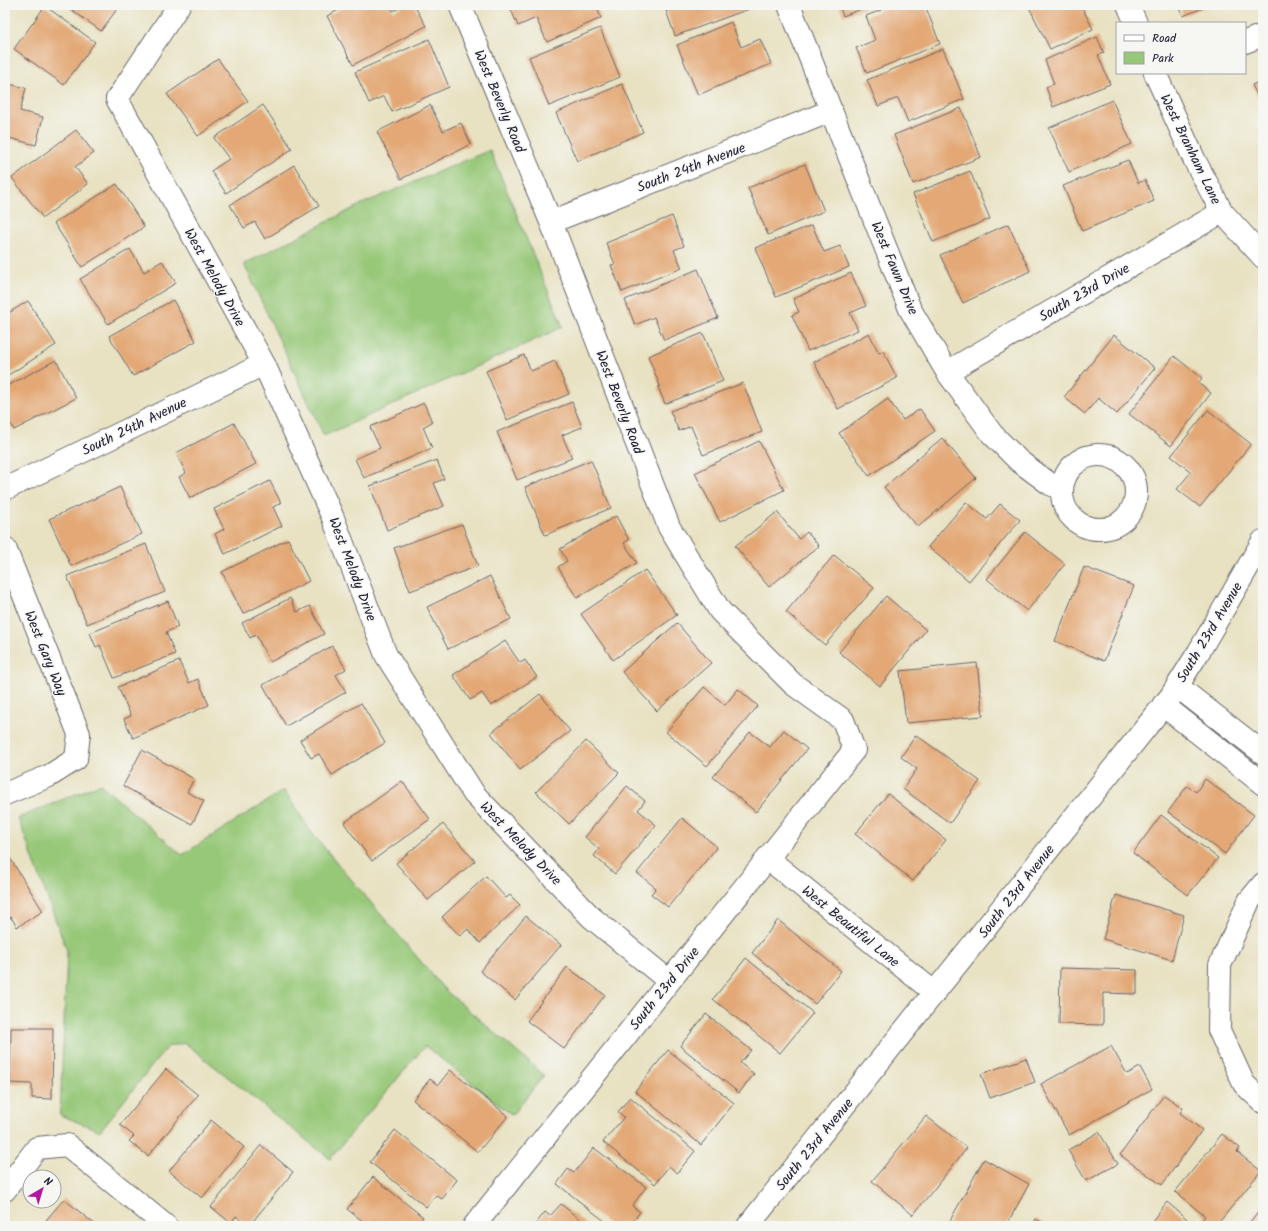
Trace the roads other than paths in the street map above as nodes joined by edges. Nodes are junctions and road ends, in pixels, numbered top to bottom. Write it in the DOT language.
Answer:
graph roads {
  1 [pos="179,5"];
  2 [pos="460,5"];
  3 [pos="790,5"];
  4 [pos="1128,5"];
  5 [pos="1136,22"];
  6 [pos="1263,35"];
  7 [pos="1246,42"];
  8 [pos="1160,74"];
  9 [pos="831,111"];
  10 [pos="1222,212"];
  11 [pos="551,222"];
  12 [pos="1263,257"];
  13 [pos="264,364"];
  14 [pos="947,372"];
  15 [pos="5,489"];
  16 [pos="1062,489"];
  17 [pos="1263,541"];
  18 [pos="5,548"];
  19 [pos="1177,686"];
  20 [pos="1163,705"];
  21 [pos="854,750"];
  22 [pos="1259,750"];
  23 [pos="1241,766"];
  24 [pos="1263,784"];
  25 [pos="5,794"];
  26 [pos="767,858"];
  27 [pos="1263,884"];
  28 [pos="669,981"];
  29 [pos="935,993"];
  30 [pos="1263,1102"];
  31 [pos="5,1190"];
  32 [pos="166,1226"];
  33 [pos="474,1226"];
  34 [pos="748,1226"];
  1 -- 13 [label="street, West Melody Drive"];
  2 -- 11 [label="street, West Beverly Road"];
  3 -- 9 [label="street, West Fawn Drive"];
  4 -- 5 [label="street"];
  6 -- 7 [label="street"];
  8 -- 10 [label="street, West Branham Lane"];
  9 -- 11 [label="street, South 24th Avenue"];
  9 -- 14 [label="street, West Fawn Drive"];
  10 -- 12 [label="street, West Branham Lane"];
  10 -- 14 [label="street, South 23rd Drive"];
  11 -- 21 [label="street, West Beverly Road"];
  13 -- 15 [label="street, South 24th Avenue"];
  13 -- 28 [label="street, West Melody Drive"];
  14 -- 16 [label="street, West Fawn Drive"];
  17 -- 19 [label="street, South 23rd Avenue"];
  18 -- 25 [label="street, West Gary Way"];
  19 -- 20 [label="street, South 23rd Avenue"];
  19 -- 22 [label="street"];
  20 -- 23 [label="street"];
  20 -- 29 [label="street, South 23rd Avenue"];
  21 -- 26 [label="street, South 23rd Drive"];
  22 -- 23 [label="street"];
  23 -- 24 [label="street"];
  26 -- 28 [label="street, South 23rd Drive"];
  26 -- 29 [label="street, West Beautiful Lane"];
  27 -- 30 [label="street"];
  28 -- 33 [label="street, South 23rd Drive"];
  29 -- 34 [label="street, South 23rd Avenue"];
  31 -- 32 [label="street"];
}
